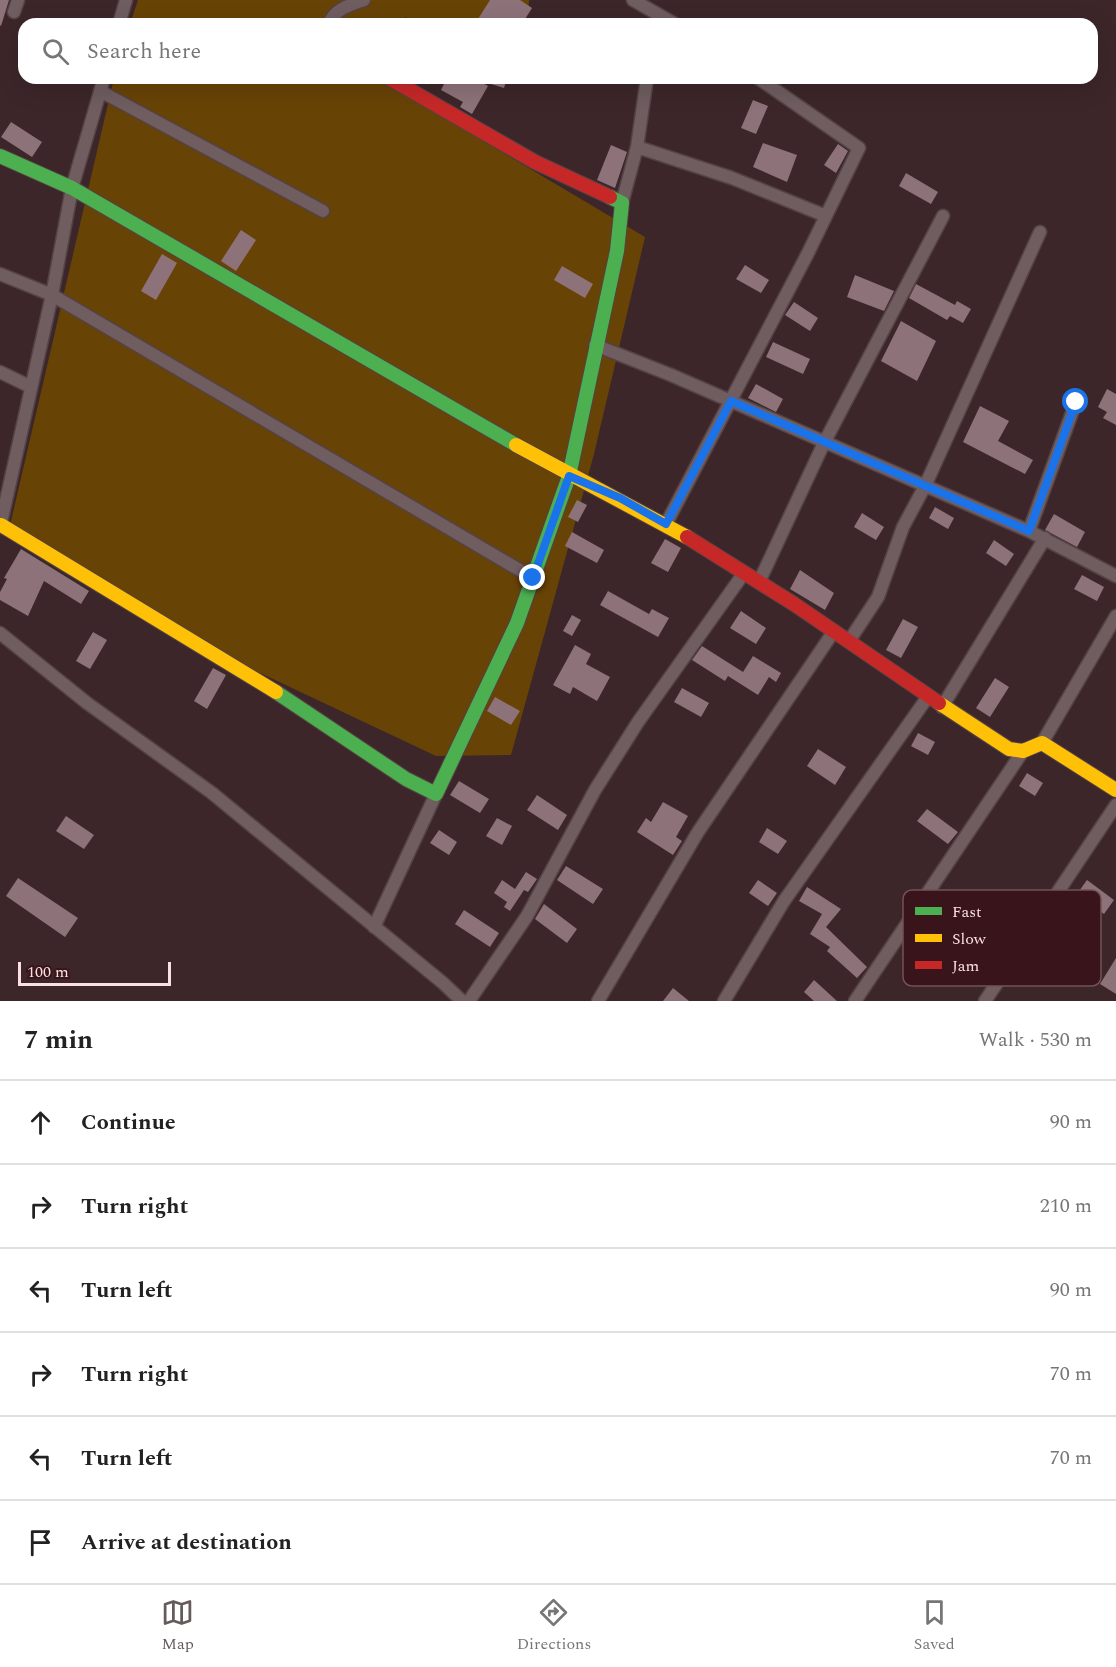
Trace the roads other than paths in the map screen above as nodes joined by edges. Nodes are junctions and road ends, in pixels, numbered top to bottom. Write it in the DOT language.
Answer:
graph roads {
  1 [pos="126,0"];
  2 [pos="364,0"];
  3 [pos="633,0"];
  4 [pos="121,18"];
  5 [pos="331,18"];
  6 [pos="656,18"];
  7 [pos="102,84"];
  8 [pos="399,84"];
  9 [pos="646,84"];
  10 [pos="767,84"];
  11 [pos="100,91"];
  12 [pos="637,147"];
  13 [pos="0,156"];
  14 [pos="72,188"];
  15 [pos="622,202"];
  16 [pos="323,211"];
  17 [pos="826,216"];
  18 [pos="942,216"];
  19 [pos="1040,232"];
  20 [pos="0,274"];
  21 [pos="52,295"];
  22 [pos="595,345"];
  23 [pos="0,372"];
  24 [pos="32,387"];
  25 [pos="731,401"];
  26 [pos="1076,402"];
  27 [pos="824,443"];
  28 [pos="569,476"];
  29 [pos="925,486"];
  30 [pos="3,498"];
  31 [pos="666,524"];
  32 [pos="0,526"];
  33 [pos="1029,531"];
  34 [pos="1045,538"];
  35 [pos="744,573"];
  36 [pos="1116,576"];
  37 [pos="533,578"];
  38 [pos="759,582"];
  39 [pos="1116,616"];
  40 [pos="834,631"];
  41 [pos="0,633"];
  42 [pos="849,641"];
  43 [pos="927,698"];
  44 [pos="942,707"];
  45 [pos="1042,744"];
  46 [pos="1023,751"];
  47 [pos="1116,790"];
  48 [pos="436,794"];
  49 [pos="1116,805"];
  50 [pos="930,890"];
  51 [pos="1059,890"];
  52 [pos="374,927"];
  53 [pos="903,930"];
  54 [pos="995,986"];
  55 [pos="462,1001"];
  56 [pos="469,1001"];
  57 [pos="598,1001"];
  58 [pos="724,1001"];
  59 [pos="855,1001"];
  60 [pos="985,1001"];
  1 -- 4 [label="street"];
  2 -- 5 [label="street"];
  3 -- 6 [label="street"];
  7 -- 11 [label="street"];
  8 -- 15 [label="street"];
  9 -- 12 [label="street"];
  10 -- 17 [label="street"];
  11 -- 14 [label="street"];
  11 -- 16 [label="street"];
  12 -- 15 [label="street"];
  12 -- 17 [label="street"];
  13 -- 14 [label="street"];
  14 -- 21 [label="street"];
  14 -- 28 [label="street"];
  15 -- 22 [label="street"];
  17 -- 25 [label="street"];
  18 -- 27 [label="street"];
  19 -- 29 [label="street"];
  20 -- 21 [label="street"];
  21 -- 24 [label="street"];
  21 -- 37 [label="street"];
  22 -- 25 [label="street"];
  22 -- 28 [label="street"];
  23 -- 24 [label="street"];
  24 -- 30 [label="street"];
  25 -- 27 [label="street"];
  25 -- 31 [label="street"];
  26 -- 33 [label="street"];
  27 -- 29 [label="street"];
  27 -- 38 [label="street"];
  28 -- 31 [label="street"];
  28 -- 37 [label="street"];
  29 -- 33 [label="street"];
  29 -- 42 [label="street"];
  30 -- 32 [label="street"];
  31 -- 35 [label="street"];
  32 -- 48 [label="street"];
  33 -- 34 [label="street"];
  34 -- 36 [label="street"];
  34 -- 44 [label="street"];
  35 -- 38 [label="street"];
  35 -- 56 [label="street"];
  37 -- 48 [label="street"];
  38 -- 40 [label="street"];
  39 -- 45 [label="street"];
  40 -- 42 [label="street"];
  40 -- 57 [label="street"];
  41 -- 52 [label="street"];
  42 -- 43 [label="street"];
  43 -- 44 [label="street"];
  43 -- 58 [label="street"];
  44 -- 46 [label="street"];
  45 -- 46 [label="street"];
  45 -- 47 [label="street"];
  46 -- 50 [label="street"];
  48 -- 52 [label="street"];
  49 -- 51 [label="street"];
  52 -- 55 [label="street"];
  53 -- 59 [label="street"];
  54 -- 60 [label="street"];
}
